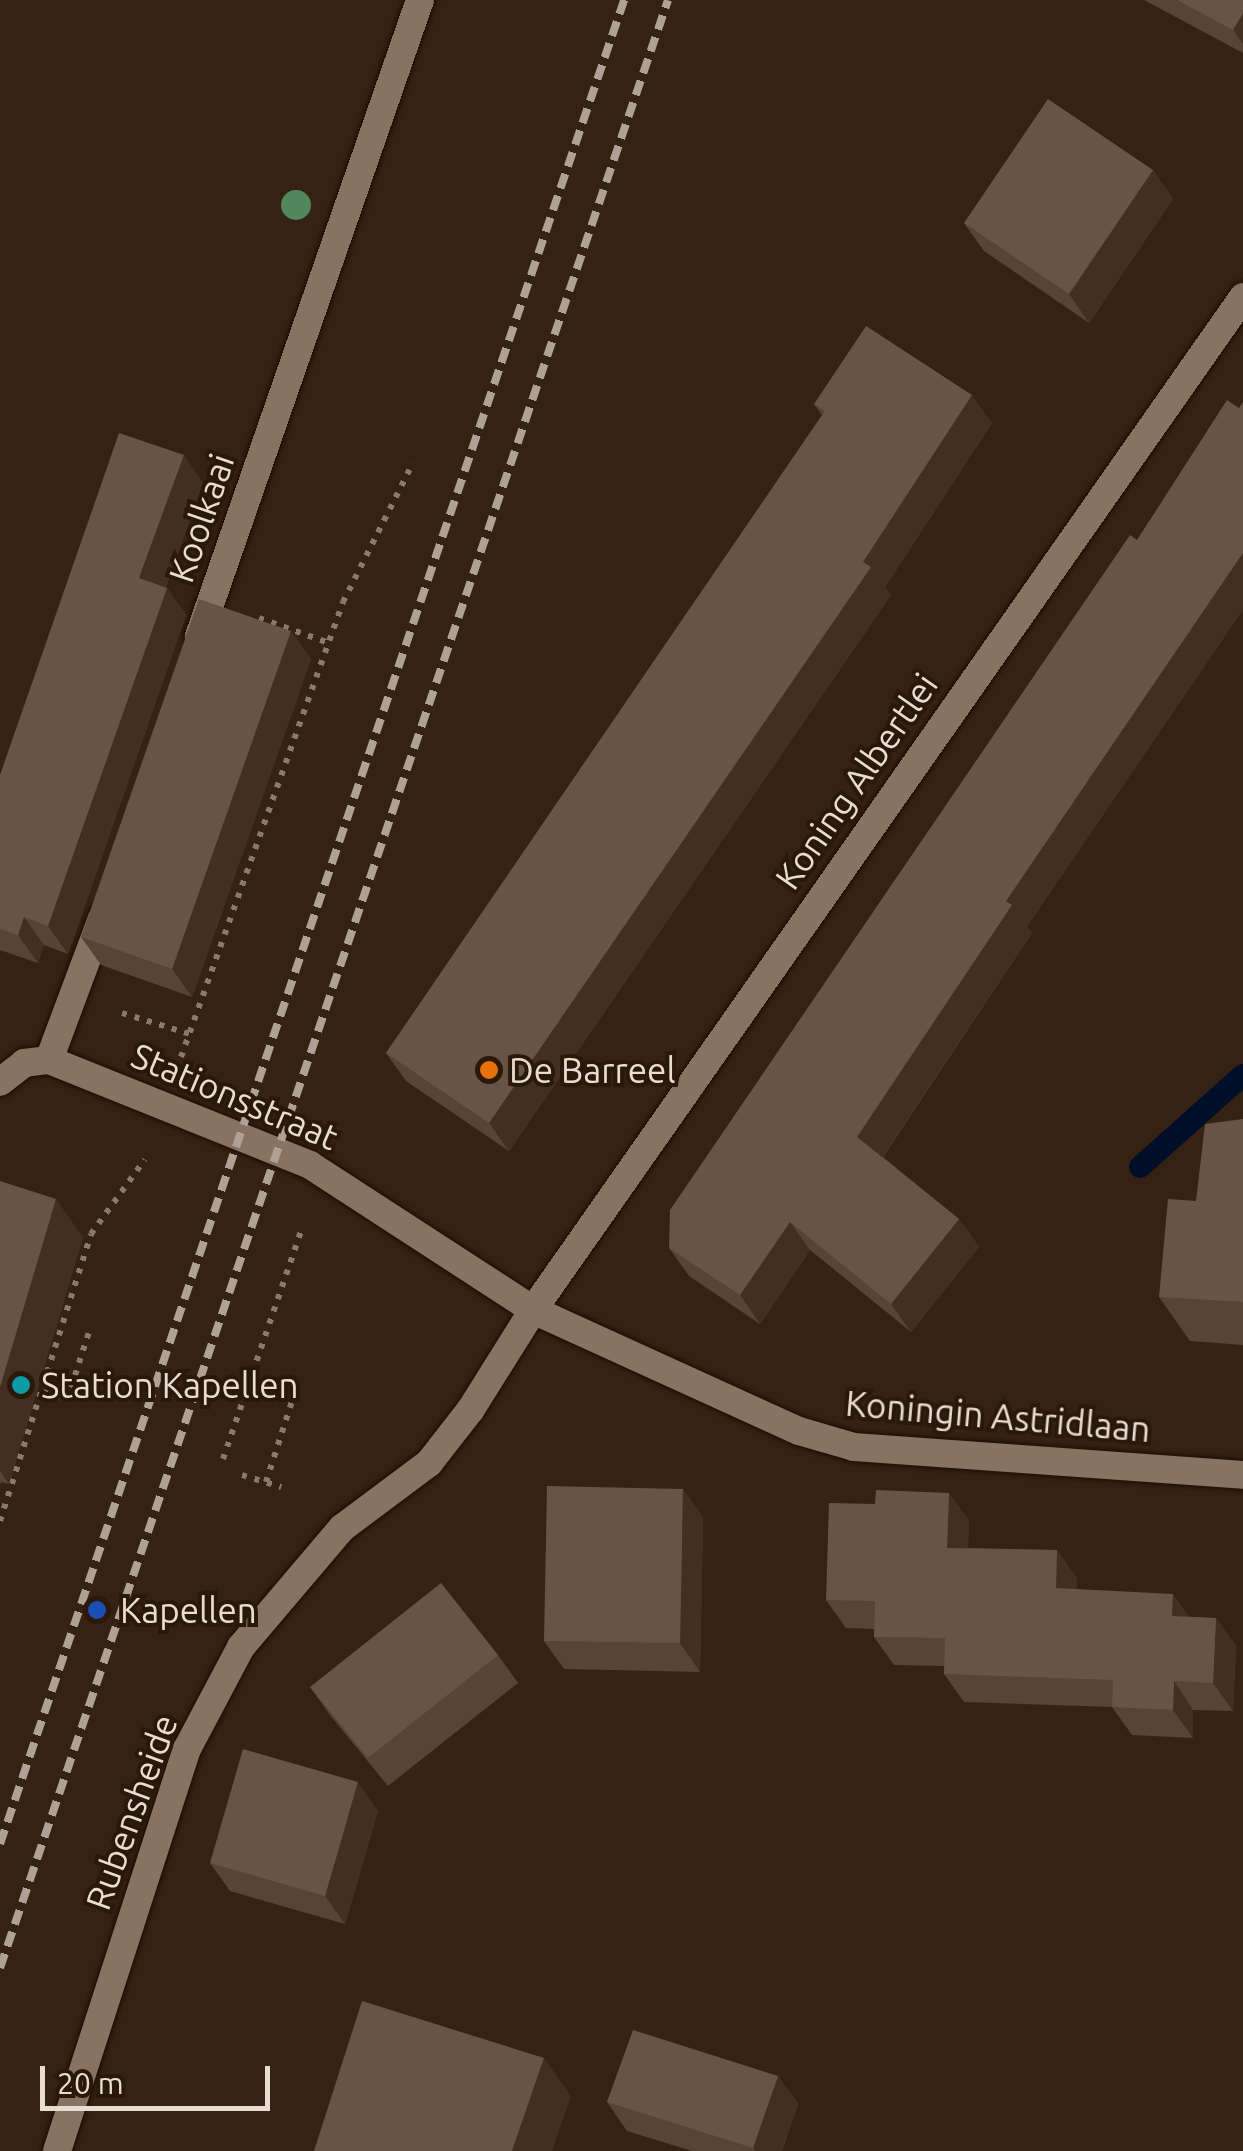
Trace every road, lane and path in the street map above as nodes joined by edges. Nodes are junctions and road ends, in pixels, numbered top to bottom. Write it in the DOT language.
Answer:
graph roads {
  1 [pos="420,0"];
  2 [pos="1243,297"];
  3 [pos="413,463"];
  4 [pos="211,602"];
  5 [pos="329,643"];
  6 [pos="187,672"];
  7 [pos="112,890"];
  8 [pos="73,998"];
  9 [pos="190,1034"];
  10 [pos="49,1060"];
  11 [pos="0,1082"];
  12 [pos="163,1108"];
  13 [pos="335,1180"];
  14 [pos="532,1310"];
  15 [pos="89,1332"];
  16 [pos="44,1392"];
  17 [pos="292,1401"];
  18 [pos="223,1459"];
  19 [pos="242,1475"];
  20 [pos="1243,1475"];
  21 [pos="266,1482"];
  22 [pos="281,1487"];
  23 [pos="0,1521"];
  24 [pos="56,2151"];
  1 -- 4 [label="street, Koolkaai"];
  2 -- 14 [label="street, Koning Albertlei"];
  3 -- 5 [label="path"];
  4 -- 5 [label="path"];
  4 -- 6 [label="street, Koolkaai"];
  5 -- 9 [label="path"];
  7 -- 8 [label="street"];
  8 -- 9 [label="path"];
  8 -- 10 [label="street"];
  9 -- 12 [label="path"];
  10 -- 11 [label="street"];
  10 -- 12 [label="street, Stationsstraat"];
  12 -- 13 [label="street, Stationsstraat"];
  12 -- 16 [label="path"];
  13 -- 14 [label="street, Stationsstraat"];
  13 -- 18 [label="path"];
  14 -- 20 [label="street, Koningin Astridlaan"];
  14 -- 24 [label="street, Rubensheide"];
  15 -- 16 [label="path"];
  16 -- 23 [label="path"];
  17 -- 21 [label="path"];
  19 -- 21 [label="path"];
  21 -- 22 [label="path"];
}
